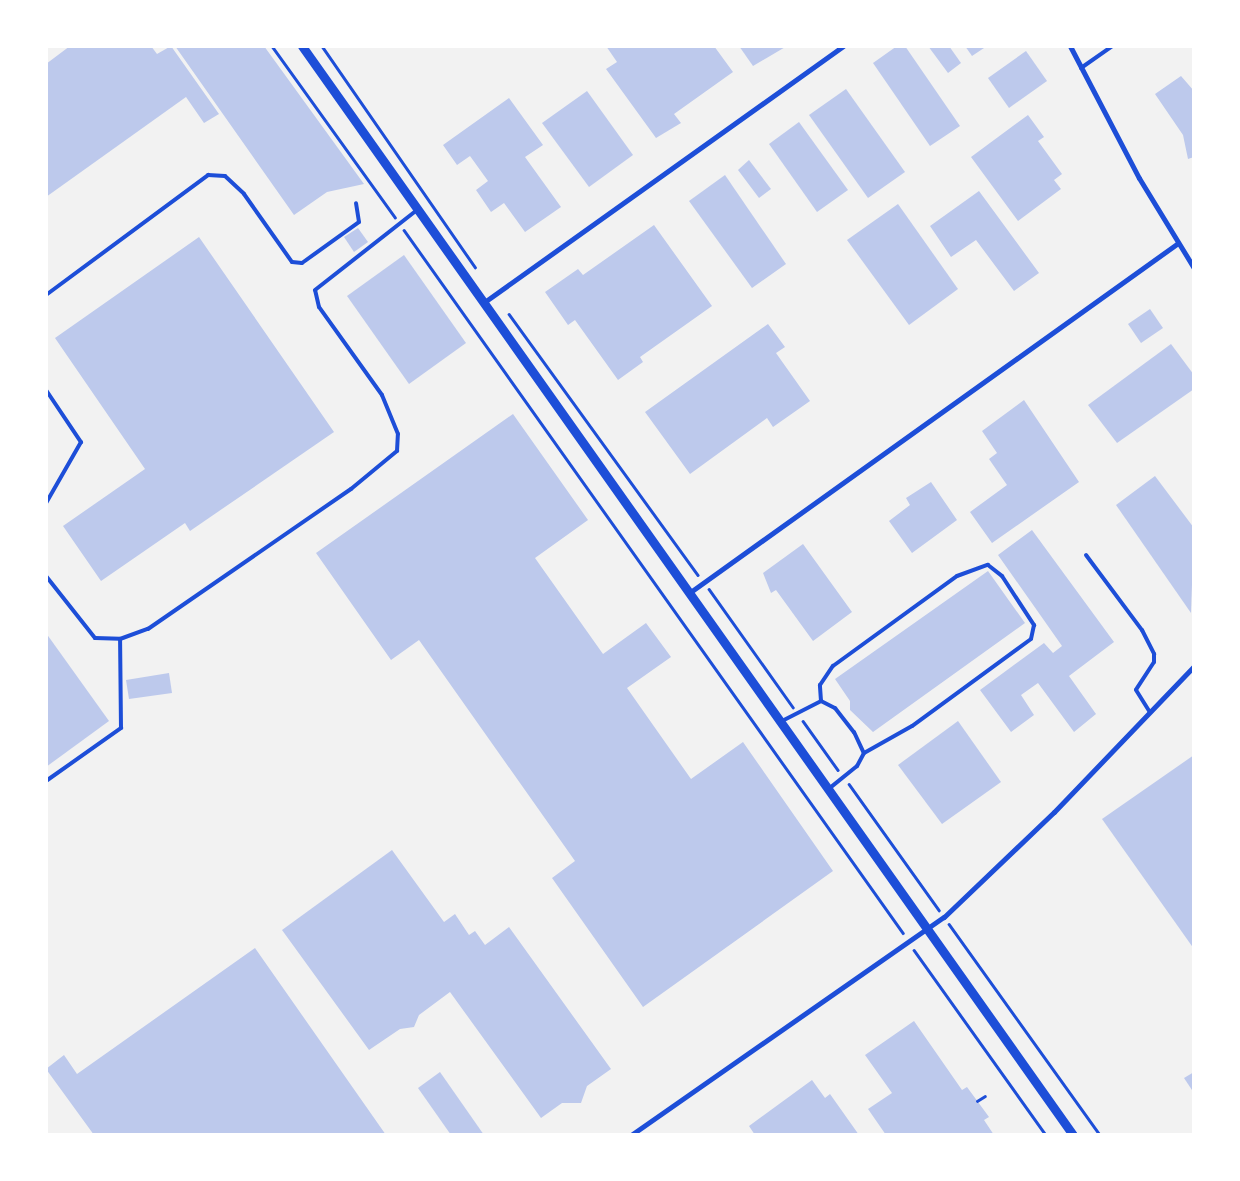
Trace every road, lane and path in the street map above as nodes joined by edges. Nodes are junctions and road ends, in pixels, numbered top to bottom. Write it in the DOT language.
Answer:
graph roads {
  1 [pos="272,46"];
  2 [pos="302,46"];
  3 [pos="843,46"];
  4 [pos="1070,46"];
  5 [pos="1113,46"];
  6 [pos="1081,68"];
  7 [pos="356,203"];
  8 [pos="417,210"];
  9 [pos="400,224"];
  10 [pos="1178,243"];
  11 [pos="1194,268"];
  12 [pos="46,295"];
  13 [pos="484,303"];
  14 [pos="46,390"];
  15 [pos="46,503"];
  16 [pos="1086,555"];
  17 [pos="46,576"];
  18 [pos="690,593"];
  19 [pos="120,638"];
  20 [pos="1194,666"];
  21 [pos="821,701"];
  22 [pos="1150,712"];
  23 [pos="780,722"];
  24 [pos="864,753"];
  25 [pos="46,782"];
  26 [pos="827,790"];
  27 [pos="926,931"];
  28 [pos="909,943"];
  29 [pos="985,1096"];
  30 [pos="977,1102"];
  31 [pos="631,1135"];
  32 [pos="1046,1135"];
  33 [pos="1073,1135"];
  1 -- 9 [label="path"];
  2 -- 8 [label="street"];
  3 -- 13 [label="street"];
  4 -- 6 [label="street"];
  5 -- 6 [label="lane"];
  6 -- 10 [label="street"];
  7 -- 12 [label="lane"];
  8 -- 9 [label="lane"];
  8 -- 13 [label="street"];
  9 -- 19 [label="lane"];
  9 -- 28 [label="path"];
  10 -- 11 [label="street"];
  10 -- 18 [label="street"];
  13 -- 18 [label="street"];
  14 -- 15 [label="lane"];
  16 -- 22 [label="lane"];
  17 -- 19 [label="lane"];
  18 -- 23 [label="street"];
  19 -- 25 [label="lane"];
  20 -- 22 [label="street"];
  21 -- 23 [label="lane"];
  21 -- 24 [label="lane"];
  21 -- 24 [label="lane"];
  22 -- 27 [label="street"];
  23 -- 26 [label="street"];
  24 -- 26 [label="lane"];
  26 -- 27 [label="street"];
  27 -- 28 [label="street"];
  27 -- 33 [label="street"];
  28 -- 31 [label="street"];
  28 -- 32 [label="path"];
  29 -- 30 [label="path"];
}
